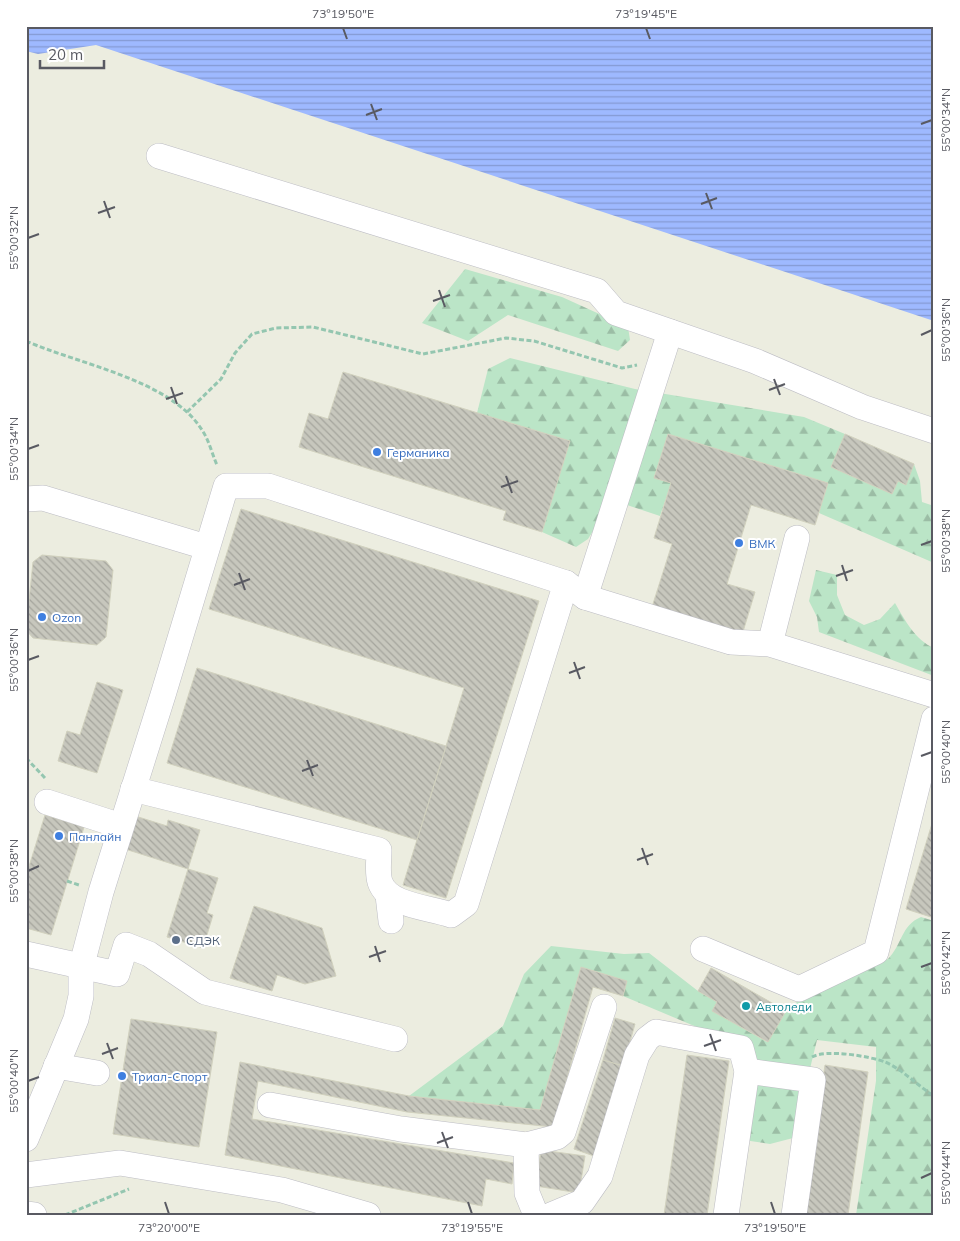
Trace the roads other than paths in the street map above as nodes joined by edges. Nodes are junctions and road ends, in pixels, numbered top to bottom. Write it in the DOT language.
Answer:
graph roads {
  1 [pos="159,156"];
  2 [pos="670,332"];
  3 [pos="934,431"];
  4 [pos="27,502"];
  5 [pos="797,538"];
  6 [pos="206,547"];
  7 [pos="575,590"];
  8 [pos="756,648"];
  9 [pos="934,695"];
  10 [pos="934,719"];
  11 [pos="133,789"];
  12 [pos="47,802"];
  13 [pos="121,826"];
  14 [pos="388,895"];
  15 [pos="391,921"];
  16 [pos="703,949"];
  17 [pos="26,954"];
  18 [pos="81,968"];
  19 [pos="604,1007"];
  20 [pos="395,1039"];
  21 [pos="56,1066"];
  22 [pos="747,1071"];
  23 [pos="97,1072"];
  24 [pos="270,1105"];
  25 [pos="26,1139"];
  26 [pos="526,1145"];
  27 [pos="26,1175"];
  28 [pos="26,1214"];
  29 [pos="34,1215"];
  30 [pos="368,1215"];
  31 [pos="536,1215"];
  32 [pos="551,1215"];
  33 [pos="726,1215"];
  34 [pos="794,1215"];
  1 -- 2 [label="lane"];
  2 -- 3 [label="lane"];
  2 -- 7 [label="lane"];
  4 -- 6 [label="lane"];
  5 -- 8 [label="lane"];
  6 -- 7 [label="lane"];
  6 -- 11 [label="lane"];
  7 -- 8 [label="lane"];
  7 -- 14 [label="lane"];
  8 -- 9 [label="lane"];
  10 -- 16 [label="lane"];
  11 -- 13 [label="lane"];
  11 -- 14 [label="lane"];
  12 -- 13 [label="lane"];
  13 -- 18 [label="lane"];
  14 -- 15 [label="lane"];
  17 -- 18 [label="lane"];
  18 -- 20 [label="lane"];
  18 -- 21 [label="lane"];
  19 -- 26 [label="lane"];
  21 -- 23 [label="lane"];
  21 -- 25 [label="lane"];
  22 -- 32 [label="lane"];
  22 -- 33 [label="lane"];
  22 -- 34 [label="lane"];
  24 -- 26 [label="lane"];
  26 -- 31 [label="lane"];
  27 -- 30 [label="lane"];
  28 -- 29 [label="lane"];
}
